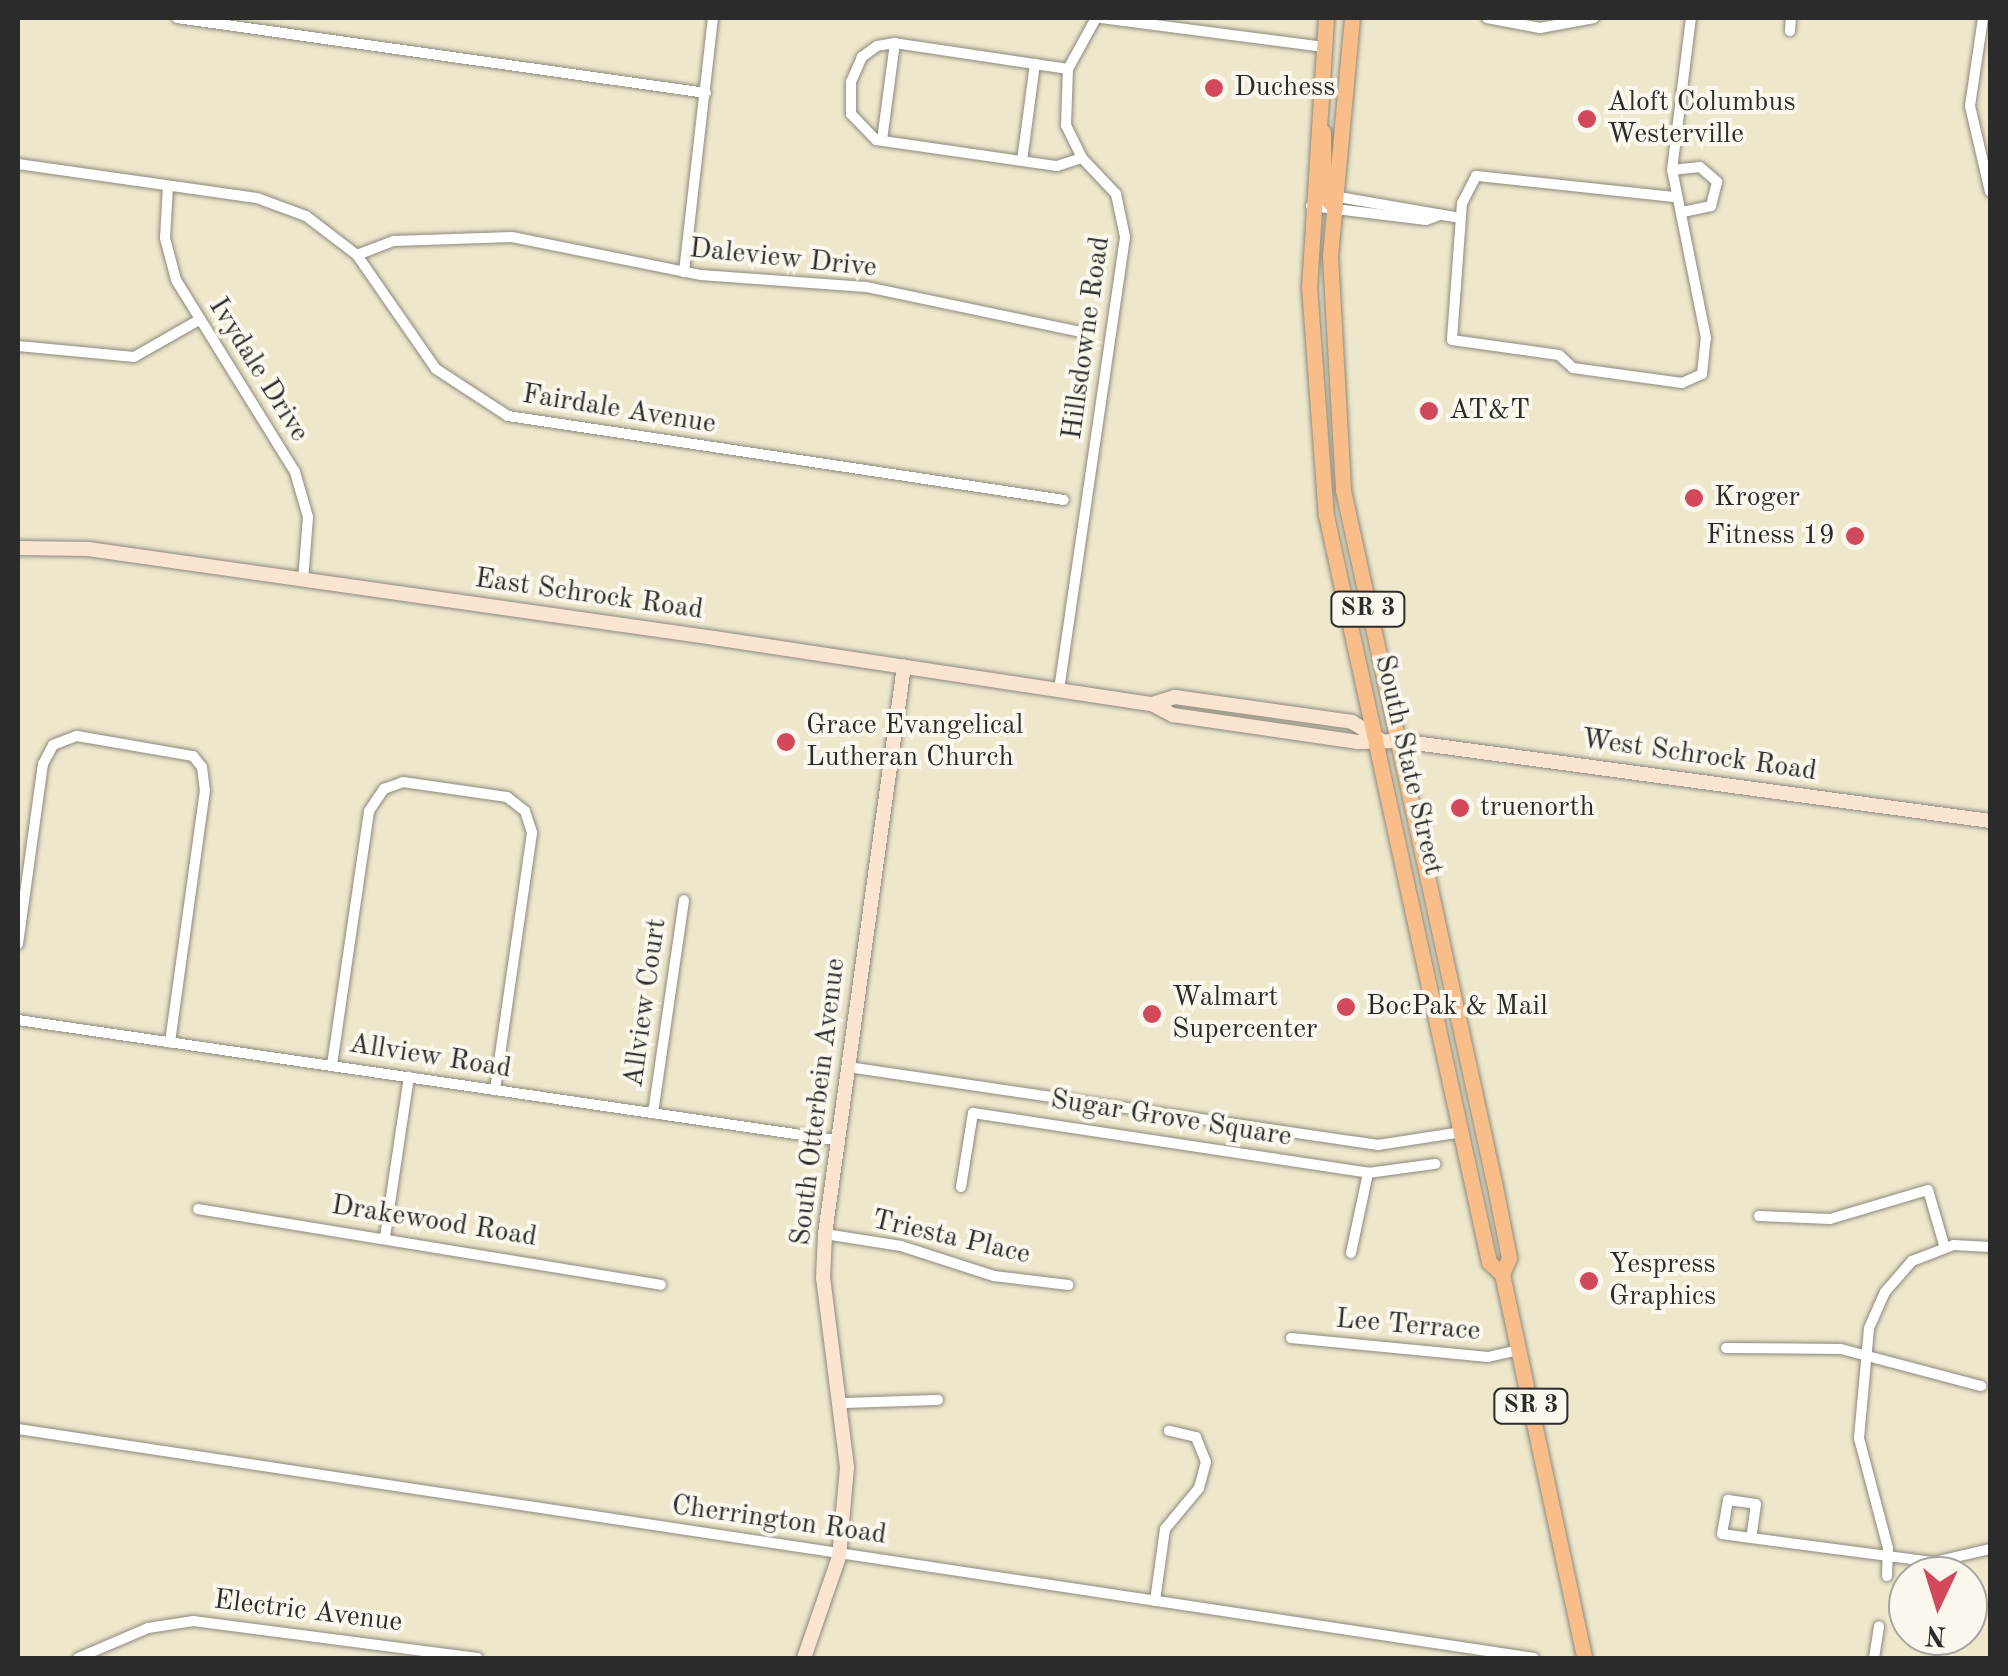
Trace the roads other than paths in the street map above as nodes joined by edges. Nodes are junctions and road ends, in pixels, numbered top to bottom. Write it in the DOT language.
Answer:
graph roads {
  1 [pos="177,18"];
  2 [pos="713,18"];
  3 [pos="1098,18"];
  4 [pos="1326,18"];
  5 [pos="1352,18"];
  6 [pos="1487,18"];
  7 [pos="1594,18"];
  8 [pos="1691,18"];
  9 [pos="1792,18"];
  10 [pos="1982,18"];
  11 [pos="1790,30"];
  12 [pos="895,43"];
  13 [pos="1324,47"];
  14 [pos="1035,64"];
  15 [pos="1068,68"];
  16 [pos="706,94"];
  17 [pos="882,140"];
  18 [pos="1082,158"];
  19 [pos="1022,160"];
  20 [pos="18,164"];
  21 [pos="1672,170"];
  22 [pos="168,186"];
  23 [pos="1990,192"];
  24 [pos="1674,197"];
  25 [pos="1323,200"];
  26 [pos="1682,212"];
  27 [pos="1460,218"];
  28 [pos="357,254"];
  29 [pos="1310,254"];
  30 [pos="684,272"];
  31 [pos="1309,294"];
  32 [pos="1330,318"];
  33 [pos="199,320"];
  34 [pos="1086,332"];
  35 [pos="18,346"];
  36 [pos="1342,475"];
  37 [pos="1321,476"];
  38 [pos="1064,500"];
  39 [pos="18,548"];
  40 [pos="303,580"];
  41 [pos="1364,590"];
  42 [pos="904,666"];
  43 [pos="1059,690"];
  44 [pos="1379,738"];
  45 [pos="1400,741"];
  46 [pos="1990,821"];
  47 [pos="684,900"];
  48 [pos="1434,900"];
  49 [pos="18,944"];
  50 [pos="1433,998"];
  51 [pos="18,1020"];
  52 [pos="170,1042"];
  53 [pos="332,1066"];
  54 [pos="848,1067"];
  55 [pos="409,1078"];
  56 [pos="496,1090"];
  57 [pos="653,1113"];
  58 [pos="1482,1128"];
  59 [pos="1462,1132"];
  60 [pos="836,1140"];
  61 [pos="1435,1164"];
  62 [pos="1368,1173"];
  63 [pos="962,1186"];
  64 [pos="198,1209"];
  65 [pos="1759,1216"];
  66 [pos="1502,1225"];
  67 [pos="825,1234"];
  68 [pos="385,1237"];
  69 [pos="1990,1246"];
  70 [pos="1945,1248"];
  71 [pos="1351,1253"];
  72 [pos="1505,1266"];
  73 [pos="1068,1284"];
  74 [pos="662,1285"];
  75 [pos="1292,1338"];
  76 [pos="1726,1348"];
  77 [pos="1519,1350"];
  78 [pos="1862,1352"];
  79 [pos="1982,1386"];
  80 [pos="938,1400"];
  81 [pos="842,1403"];
  82 [pos="18,1429"];
  83 [pos="1169,1431"];
  84 [pos="1751,1538"];
  85 [pos="839,1553"];
  86 [pos="1888,1558"];
  87 [pos="1887,1576"];
  88 [pos="1155,1601"];
  89 [pos="1879,1626"];
  90 [pos="78,1658"];
  91 [pos="478,1658"];
  92 [pos="804,1658"];
  93 [pos="1534,1658"];
  94 [pos="1584,1658"];
  95 [pos="1874,1658"];
  1 -- 16 [label="street"];
  2 -- 16 [label="street"];
  3 -- 13 [label="street"];
  3 -- 15 [label="street, Hillsdowne Road"];
  4 -- 13 [label="main road, South State Street / SR 3"];
  5 -- 25 [label="main road, South State Street / SR 3"];
  6 -- 7 [label="street"];
  8 -- 21 [label="street"];
  9 -- 11 [label="street"];
  10 -- 23 [label="street"];
  12 -- 14 [label="street"];
  12 -- 17 [label="street"];
  12 -- 17 [label="street"];
  13 -- 25 [label="main road, South State Street / SR 3"];
  14 -- 15 [label="street"];
  14 -- 19 [label="street"];
  15 -- 18 [label="street, Hillsdowne Road"];
  16 -- 30 [label="street"];
  17 -- 19 [label="street"];
  18 -- 19 [label="street"];
  18 -- 43 [label="street, Hillsdowne Road"];
  20 -- 22 [label="street, Fairdale Avenue"];
  21 -- 24 [label="street"];
  21 -- 26 [label="street"];
  22 -- 28 [label="street, Fairdale Avenue"];
  22 -- 33 [label="street, Ivydale Drive"];
  24 -- 26 [label="street"];
  24 -- 27 [label="street"];
  25 -- 27 [label="street"];
  25 -- 29 [label="main road, South State Street / SR 3"];
  25 -- 32 [label="main road, South State Street / SR 3"];
  26 -- 27 [label="street"];
  28 -- 30 [label="street, Daleview Drive"];
  28 -- 38 [label="street, Fairdale Avenue"];
  29 -- 31 [label="main road, South State Street / SR 3"];
  29 -- 32 [label="main road"];
  30 -- 34 [label="street, Daleview Drive"];
  31 -- 36 [label="main road"];
  31 -- 37 [label="main road, South State Street / SR 3"];
  32 -- 36 [label="main road, South State Street / SR 3"];
  33 -- 35 [label="street"];
  33 -- 40 [label="street, Ivydale Drive"];
  36 -- 41 [label="main road, South State Street / SR 3"];
  37 -- 41 [label="main road"];
  37 -- 44 [label="main road, South State Street / SR 3"];
  39 -- 40 [label="street, East Schrock Road"];
  40 -- 42 [label="street, East Schrock Road"];
  41 -- 45 [label="main road, South State Street / SR 3"];
  42 -- 43 [label="street, East Schrock Road"];
  42 -- 54 [label="street, South Otterbein Avenue"];
  43 -- 44 [label="street, East Schrock Road"];
  44 -- 45 [label="street, East Schrock Road"];
  44 -- 48 [label="main road"];
  44 -- 50 [label="main road, South State Street / SR 3"];
  45 -- 46 [label="street, West Schrock Road"];
  45 -- 48 [label="main road, South State Street / SR 3"];
  47 -- 57 [label="street, Allview Court"];
  48 -- 58 [label="main road, South State Street / SR 3"];
  49 -- 52 [label="street"];
  50 -- 58 [label="main road"];
  50 -- 59 [label="main road, South State Street / SR 3"];
  51 -- 52 [label="street, Allview Road"];
  52 -- 53 [label="street, Allview Road"];
  53 -- 55 [label="street, Allview Road"];
  53 -- 56 [label="street"];
  54 -- 59 [label="street"];
  54 -- 60 [label="street, South Otterbein Avenue"];
  55 -- 56 [label="street, Allview Road"];
  55 -- 68 [label="street"];
  56 -- 57 [label="street, Allview Road"];
  57 -- 60 [label="street, Allview Road"];
  58 -- 66 [label="main road, South State Street / SR 3"];
  59 -- 66 [label="main road"];
  59 -- 72 [label="main road, South State Street / SR 3"];
  60 -- 67 [label="street, South Otterbein Avenue"];
  61 -- 62 [label="street, Sugar Grove Square"];
  62 -- 63 [label="street, Sugar Grove Square"];
  62 -- 71 [label="street"];
  64 -- 68 [label="street, Drakewood Road"];
  65 -- 70 [label="street"];
  66 -- 72 [label="main road, South State Street / SR 3"];
  67 -- 73 [label="street, Triesta Place"];
  67 -- 81 [label="street, South Otterbein Avenue"];
  68 -- 74 [label="street, Drakewood Road"];
  69 -- 70 [label="street"];
  70 -- 78 [label="street"];
  72 -- 77 [label="main road, South State Street / SR 3"];
  75 -- 77 [label="street, Lee Terrace"];
  76 -- 78 [label="street"];
  77 -- 94 [label="main road, South State Street / SR 3"];
  78 -- 79 [label="street"];
  78 -- 86 [label="street"];
  80 -- 81 [label="street"];
  81 -- 85 [label="street, South Otterbein Avenue"];
  82 -- 85 [label="street, Cherrington Road"];
  83 -- 88 [label="street"];
  84 -- 84 [label="street"];
  84 -- 86 [label="street"];
  85 -- 88 [label="street, Cherrington Road"];
  85 -- 92 [label="street, South Otterbein Avenue"];
  86 -- 87 [label="street"];
  88 -- 93 [label="street, Cherrington Road"];
  89 -- 95 [label="street"];
  90 -- 91 [label="street, Electric Avenue"];
}
